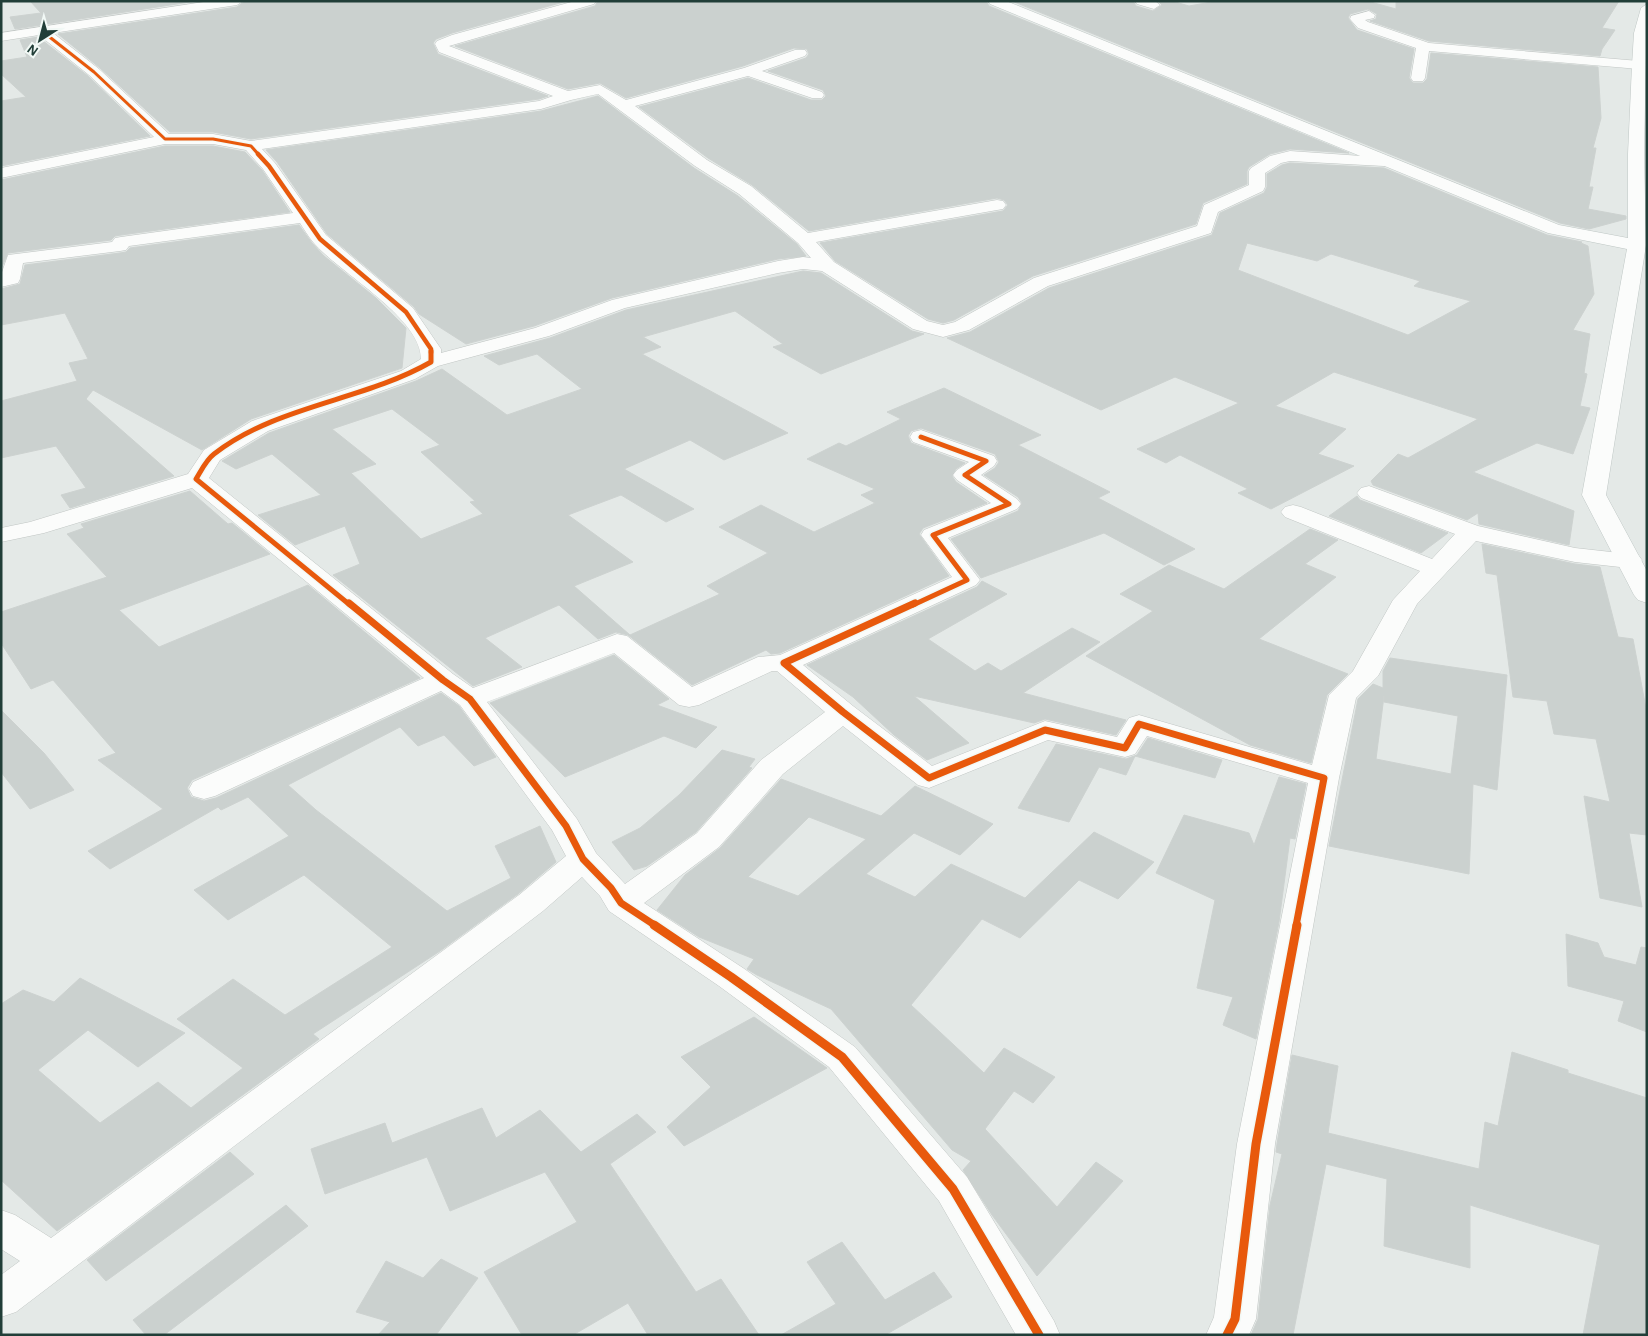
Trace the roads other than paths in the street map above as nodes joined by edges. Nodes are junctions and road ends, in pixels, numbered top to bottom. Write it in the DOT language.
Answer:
graph roads {
  1 [pos="237,1"];
  2 [pos="590,1"];
  3 [pos="994,1"];
  4 [pos="1141,1"];
  5 [pos="1154,5"];
  6 [pos="1647,8"];
  7 [pos="1370,15"];
  8 [pos="42,31"];
  9 [pos="1,36"];
  10 [pos="1427,47"];
  11 [pos="800,53"];
  12 [pos="1639,65"];
  13 [pos="708,67"];
  14 [pos="749,71"];
  15 [pos="733,76"];
  16 [pos="1418,78"];
  17 [pos="567,96"];
  18 [pos="817,96"];
  19 [pos="623,105"];
  20 [pos="164,139"];
  21 [pos="252,146"];
  22 [pos="1641,155"];
  23 [pos="1384,161"];
  24 [pos="2,173"];
  25 [pos="997,205"];
  26 [pos="306,217"];
  27 [pos="804,238"];
  28 [pos="1642,245"];
  29 [pos="827,266"];
  30 [pos="1,281"];
  31 [pos="430,362"];
  32 [pos="921,437"];
  33 [pos="196,479"];
  34 [pos="1369,493"];
  35 [pos="1293,512"];
  36 [pos="1471,532"];
  37 [pos="1,535"];
  38 [pos="1629,560"];
  39 [pos="1436,569"];
  40 [pos="1647,595"];
  41 [pos="784,663"];
  42 [pos="443,680"];
  43 [pos="470,699"];
  44 [pos="843,712"];
  45 [pos="1324,778"];
  46 [pos="204,789"];
  47 [pos="583,859"];
  48 [pos="621,903"];
  49 [pos="1,1228"];
  50 [pos="52,1261"];
  51 [pos="1,1299"];
  52 [pos="1039,1335"];
  53 [pos="1227,1335"];
  1 -- 8 [label="street"];
  2 -- 17 [label="street"];
  3 -- 23 [label="street"];
  4 -- 5 [label="street"];
  6 -- 12 [label="street"];
  7 -- 10 [label="street"];
  8 -- 9 [label="street"];
  8 -- 20 [label="street"];
  10 -- 12 [label="street"];
  10 -- 16 [label="street"];
  11 -- 14 [label="street"];
  12 -- 22 [label="street"];
  13 -- 15 [label="street"];
  14 -- 15 [label="street"];
  14 -- 18 [label="street"];
  15 -- 19 [label="street"];
  17 -- 19 [label="street"];
  17 -- 21 [label="street"];
  19 -- 27 [label="street"];
  20 -- 21 [label="street"];
  20 -- 24 [label="street"];
  21 -- 26 [label="street"];
  22 -- 28 [label="street"];
  23 -- 28 [label="street"];
  23 -- 29 [label="street"];
  25 -- 27 [label="street"];
  26 -- 30 [label="street"];
  26 -- 31 [label="street"];
  27 -- 29 [label="street"];
  28 -- 38 [label="street"];
  29 -- 31 [label="street"];
  31 -- 33 [label="street"];
  32 -- 41 [label="street"];
  33 -- 37 [label="street"];
  33 -- 42 [label="street"];
  34 -- 36 [label="street"];
  35 -- 39 [label="street"];
  36 -- 38 [label="street"];
  36 -- 39 [label="street"];
  38 -- 40 [label="street"];
  39 -- 45 [label="street"];
  41 -- 43 [label="street"];
  41 -- 44 [label="street"];
  42 -- 43 [label="street"];
  42 -- 46 [label="street"];
  43 -- 47 [label="street"];
  44 -- 45 [label="street"];
  44 -- 48 [label="street"];
  45 -- 53 [label="street"];
  47 -- 48 [label="street"];
  47 -- 50 [label="street"];
  48 -- 52 [label="street"];
  49 -- 50 [label="street"];
  50 -- 51 [label="street"];
}
